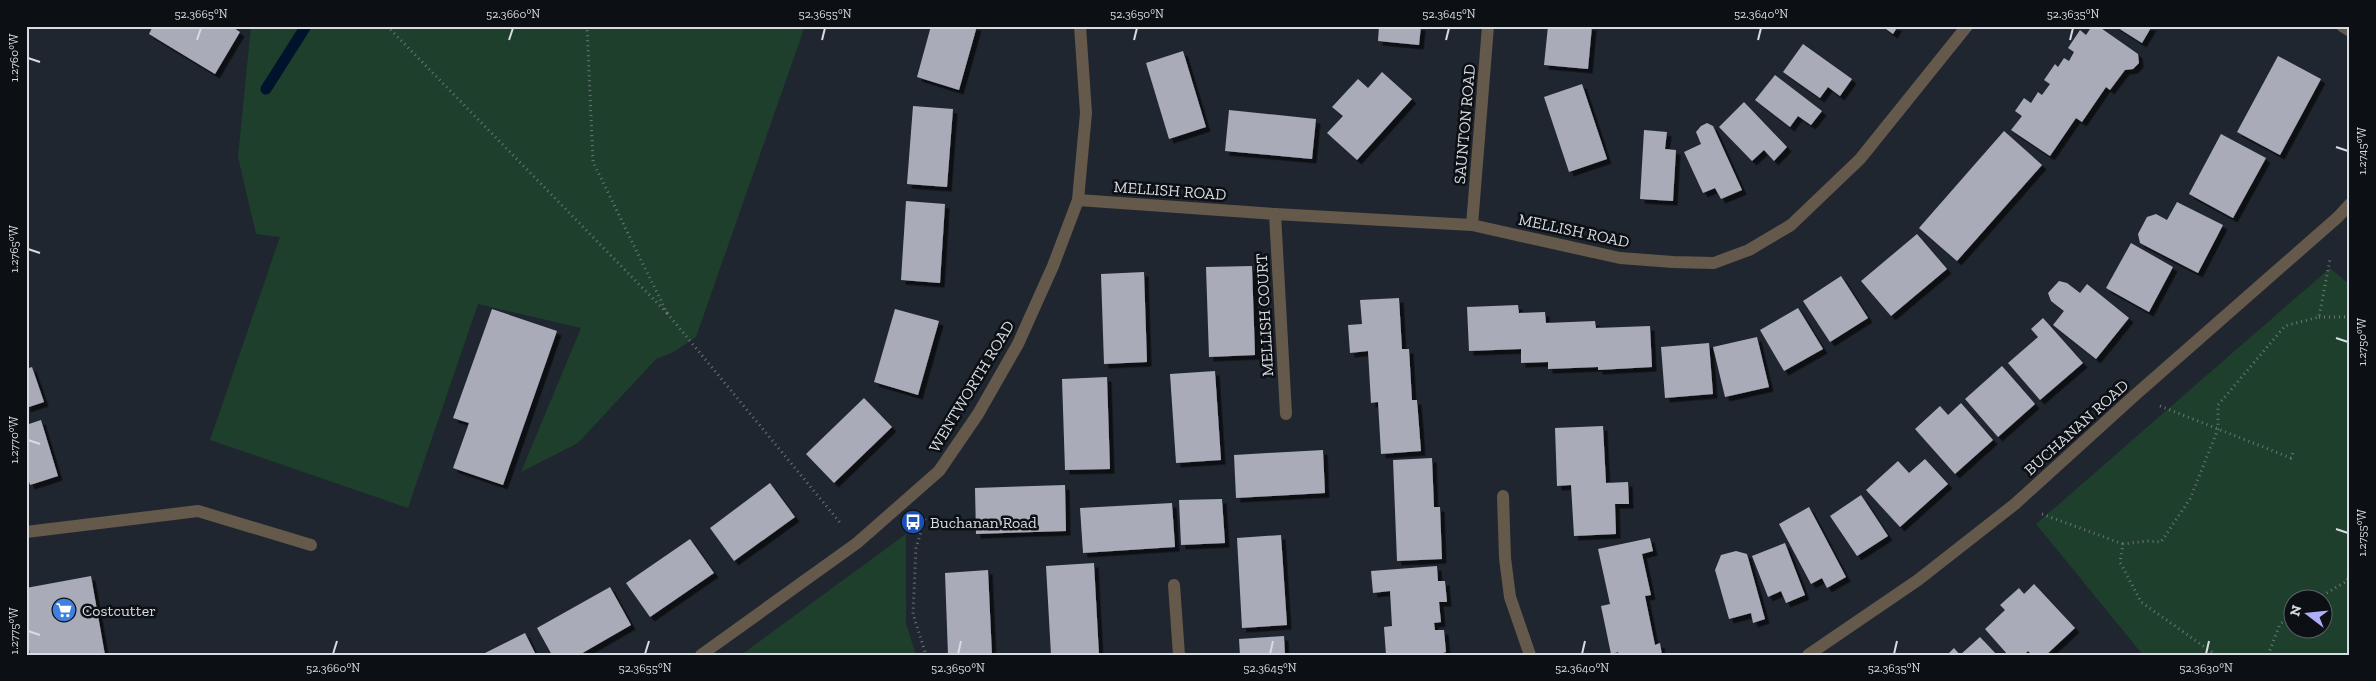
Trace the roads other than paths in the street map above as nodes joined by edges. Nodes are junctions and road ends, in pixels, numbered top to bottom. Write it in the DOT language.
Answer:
graph roads {
  1 [pos="1080,26"];
  2 [pos="1488,26"];
  3 [pos="1967,26"];
  4 [pos="2342,26"];
  5 [pos="2350,31"];
  6 [pos="1078,200"];
  7 [pos="2350,204"];
  8 [pos="1275,214"];
  9 [pos="1472,225"];
  10 [pos="1286,414"];
  11 [pos="1503,496"];
  12 [pos="26,532"];
  13 [pos="311,545"];
  14 [pos="1174,585"];
  15 [pos="701,655"];
  16 [pos="1179,655"];
  17 [pos="1530,655"];
  18 [pos="1808,655"];
  1 -- 6 [label="street, WENTWORTH ROAD"];
  2 -- 9 [label="street, SAUNTON ROAD"];
  3 -- 9 [label="street, MELLISH ROAD"];
  4 -- 5 [label="street"];
  6 -- 8 [label="street, MELLISH ROAD"];
  6 -- 15 [label="street, WENTWORTH ROAD"];
  7 -- 18 [label="street, BUCHANAN ROAD"];
  8 -- 9 [label="street, MELLISH ROAD"];
  8 -- 10 [label="street, MELLISH COURT"];
  11 -- 17 [label="street"];
  12 -- 13 [label="street"];
  14 -- 16 [label="street"];
}
